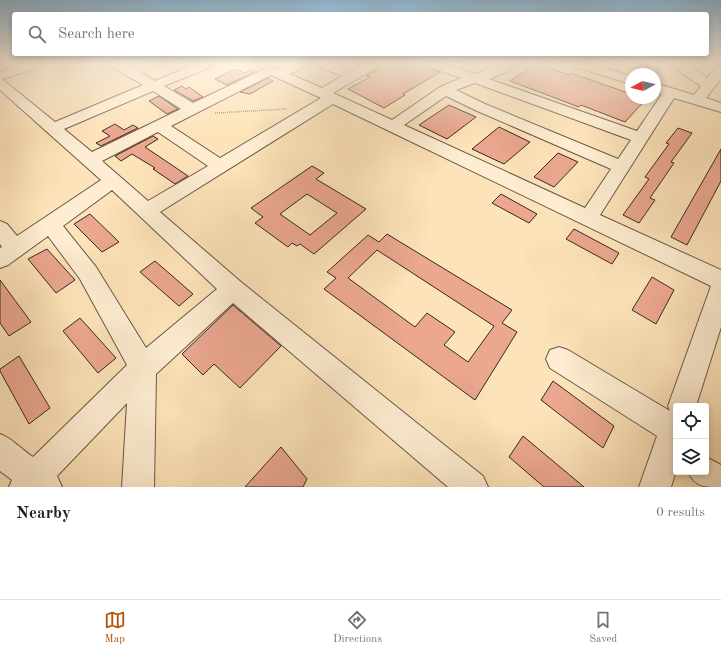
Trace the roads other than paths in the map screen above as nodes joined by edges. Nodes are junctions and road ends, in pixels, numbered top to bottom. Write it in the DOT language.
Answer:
graph roads {
  1 [pos="4,87"];
  2 [pos="153,87"];
  3 [pos="156,87"];
  4 [pos="235,87"];
  5 [pos="302,87"];
  6 [pos="339,87"];
  7 [pos="452,87"];
  8 [pos="495,87"];
  9 [pos="708,87"];
  10 [pos="445,90"];
  11 [pos="663,90"];
  12 [pos="324,99"];
  13 [pos="697,100"];
  14 [pos="721,108"];
  15 [pos="192,109"];
  16 [pos="158,125"];
  17 [pos="393,126"];
  18 [pos="54,128"];
  19 [pos="641,138"];
  20 [pos="90,160"];
  21 [pos="220,166"];
  22 [pos="622,167"];
  23 [pos="113,181"];
  24 [pos="147,211"];
  25 [pos="588,218"];
  26 [pos="50,224"];
  27 [pos="0,229"];
  28 [pos="8,254"];
  29 [pos="721,280"];
  30 [pos="233,289"];
  31 [pos="721,290"];
  32 [pos="713,342"];
  33 [pos="559,359"];
  34 [pos="143,368"];
  35 [pos="687,403"];
  36 [pos="673,431"];
  37 [pos="673,438"];
  38 [pos="0,449"];
  39 [pos="709,475"];
  40 [pos="721,483"];
  41 [pos="35,484"];
  42 [pos="138,487"];
  43 [pos="472,487"];
  44 [pos="655,487"];
  1 -- 18 [label="street"];
  2 -- 18 [label="street"];
  3 -- 15 [label="street"];
  4 -- 15 [label="street"];
  5 -- 12 [label="street"];
  6 -- 12 [label="street"];
  7 -- 10 [label="street"];
  8 -- 19 [label="street"];
  9 -- 13 [label="street"];
  10 -- 17 [label="street"];
  10 -- 22 [label="street"];
  11 -- 13 [label="street"];
  11 -- 19 [label="street"];
  12 -- 17 [label="street"];
  12 -- 21 [label="street"];
  13 -- 14 [label="street"];
  15 -- 16 [label="street"];
  16 -- 20 [label="street"];
  16 -- 21 [label="street"];
  17 -- 25 [label="street"];
  18 -- 20 [label="street"];
  19 -- 22 [label="street"];
  20 -- 23 [label="street"];
  21 -- 24 [label="street"];
  22 -- 25 [label="street"];
  23 -- 24 [label="street"];
  23 -- 26 [label="street"];
  24 -- 30 [label="street"];
  25 -- 29 [label="street"];
  26 -- 28 [label="street"];
  26 -- 34 [label="street"];
  27 -- 28 [label="street"];
  30 -- 34 [label="street"];
  30 -- 43 [label="street"];
  31 -- 32 [label="street"];
  32 -- 35 [label="street"];
  33 -- 36 [label="street"];
  34 -- 41 [label="street"];
  34 -- 42 [label="street"];
  37 -- 44 [label="street"];
  38 -- 41 [label="street"];
  39 -- 40 [label="street"];
}
